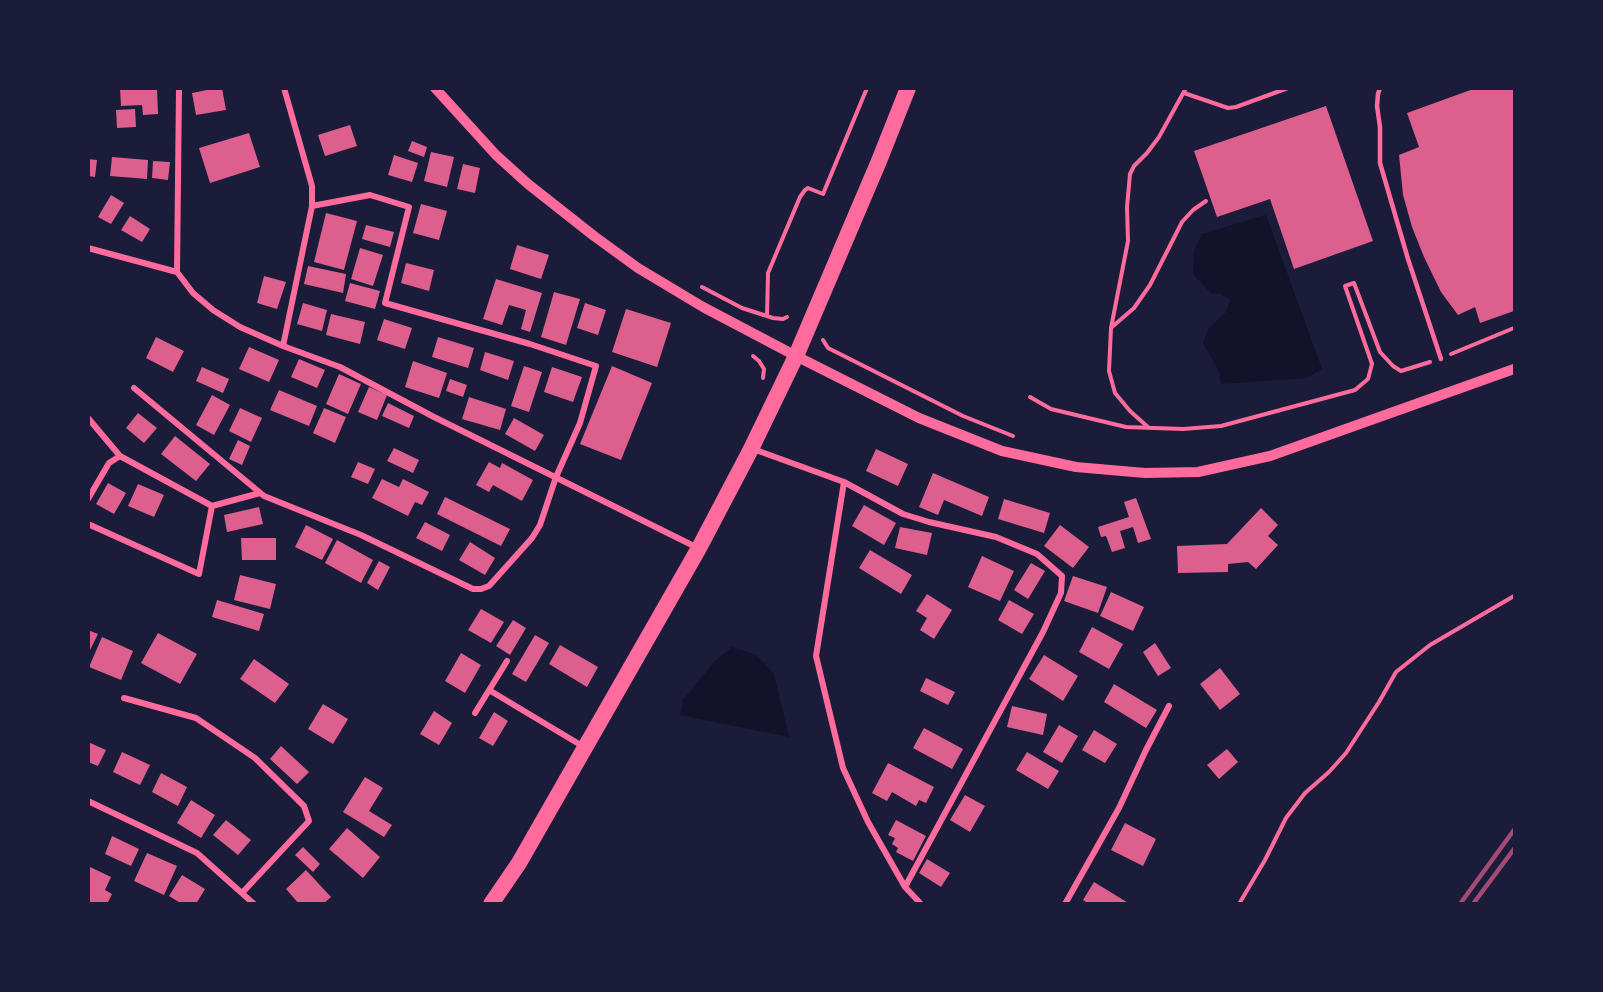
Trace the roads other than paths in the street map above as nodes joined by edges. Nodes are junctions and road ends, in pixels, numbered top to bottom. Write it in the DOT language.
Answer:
graph roads {
  1 [pos="179,88"];
  2 [pos="284,88"];
  3 [pos="435,88"];
  4 [pos="908,88"];
  5 [pos="1380,88"];
  6 [pos="312,206"];
  7 [pos="88,248"];
  8 [pos="177,272"];
  9 [pos="283,346"];
  10 [pos="796,356"];
  11 [pos="1441,359"];
  12 [pos="1515,369"];
  13 [pos="134,388"];
  14 [pos="88,418"];
  15 [pos="751,449"];
  16 [pos="120,456"];
  17 [pos="556,477"];
  18 [pos="844,482"];
  19 [pos="260,493"];
  20 [pos="88,499"];
  21 [pos="212,506"];
  22 [pos="88,524"];
  23 [pos="699,548"];
  24 [pos="507,661"];
  25 [pos="489,690"];
  26 [pos="124,698"];
  27 [pos="1169,706"];
  28 [pos="475,713"];
  29 [pos="585,748"];
  30 [pos="88,801"];
  31 [pos="905,887"];
  32 [pos="242,892"];
  33 [pos="254,903"];
  34 [pos="491,903"];
  35 [pos="921,903"];
  36 [pos="1065,903"];
  1 -- 8 [label="street"];
  2 -- 6 [label="street"];
  3 -- 10 [label="street"];
  4 -- 10 [label="highway"];
  5 -- 11 [label="lane"];
  6 -- 9 [label="street"];
  6 -- 17 [label="street"];
  7 -- 8 [label="street"];
  8 -- 9 [label="street"];
  9 -- 17 [label="street"];
  10 -- 12 [label="street"];
  10 -- 15 [label="highway"];
  13 -- 19 [label="street"];
  14 -- 16 [label="street"];
  15 -- 18 [label="street"];
  15 -- 23 [label="highway"];
  16 -- 20 [label="street"];
  16 -- 21 [label="street"];
  17 -- 19 [label="street"];
  17 -- 23 [label="street"];
  18 -- 31 [label="street"];
  18 -- 31 [label="street"];
  19 -- 21 [label="street"];
  21 -- 22 [label="street"];
  23 -- 29 [label="highway"];
  24 -- 25 [label="street"];
  25 -- 28 [label="street"];
  25 -- 29 [label="street"];
  26 -- 32 [label="street"];
  27 -- 36 [label="street"];
  29 -- 34 [label="highway"];
  30 -- 32 [label="street"];
  31 -- 35 [label="street"];
  32 -- 33 [label="street"];
}
